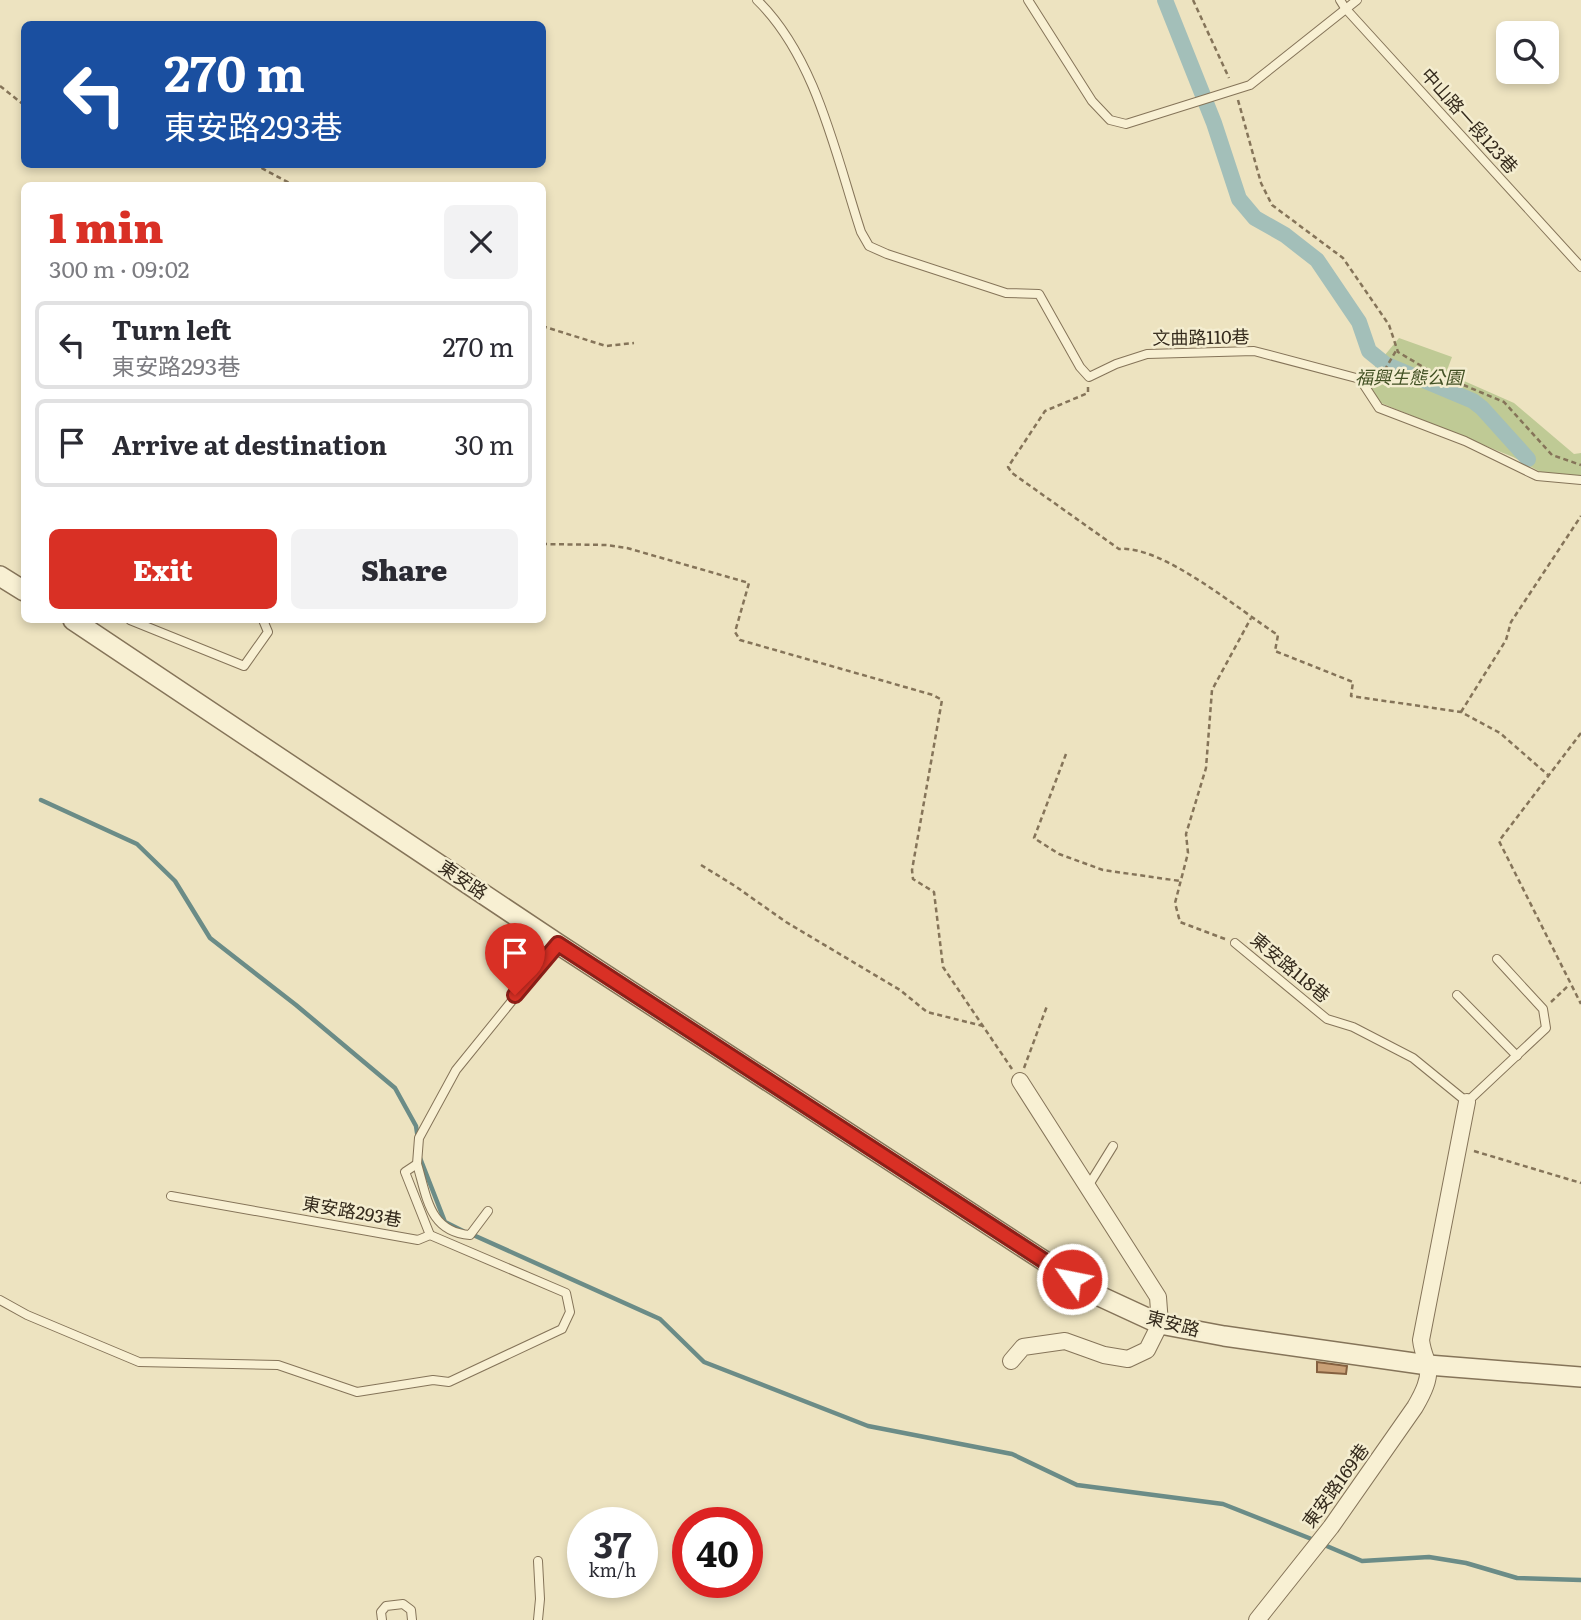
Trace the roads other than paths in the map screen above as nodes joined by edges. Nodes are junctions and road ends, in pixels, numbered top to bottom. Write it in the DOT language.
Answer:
graph roads {
  1 [pos="757,0"];
  2 [pos="1028,0"];
  3 [pos="1357,0"];
  4 [pos="1342,4"];
  5 [pos="1581,267"];
  6 [pos="1581,480"];
  7 [pos="0,576"];
  8 [pos="21,589"];
  9 [pos="83,623"];
  10 [pos="137,623"];
  11 [pos="264,623"];
  12 [pos="1235,943"];
  13 [pos="558,944"];
  14 [pos="1497,959"];
  15 [pos="1457,995"];
  16 [pos="1517,1056"];
  17 [pos="1020,1081"];
  18 [pos="1467,1102"];
  19 [pos="1113,1146"];
  20 [pos="417,1164"];
  21 [pos="1087,1188"];
  22 [pos="171,1196"];
  23 [pos="488,1211"];
  24 [pos="430,1235"];
  25 [pos="0,1300"];
  26 [pos="1160,1324"];
  27 [pos="1010,1361"];
  28 [pos="1428,1364"];
  29 [pos="1581,1377"];
  30 [pos="538,1561"];
  31 [pos="382,1620"];
  32 [pos="412,1620"];
  33 [pos="538,1620"];
  34 [pos="1257,1620"];
  1 -- 6 [label="lane, 文曲路110巷"];
  2 -- 4 [label="lane"];
  3 -- 4 [label="lane"];
  4 -- 5 [label="lane, 中山路一段123巷"];
  7 -- 8 [label="street"];
  9 -- 13 [label="street, 東安路"];
  10 -- 11 [label="lane"];
  12 -- 18 [label="lane, 東安路118巷"];
  13 -- 20 [label="lane, 東安路293巷"];
  13 -- 26 [label="street, 東安路"];
  14 -- 16 [label="lane"];
  15 -- 16 [label="lane"];
  16 -- 18 [label="lane"];
  17 -- 21 [label="street"];
  18 -- 28 [label="street"];
  19 -- 21 [label="lane"];
  20 -- 23 [label="lane"];
  20 -- 24 [label="lane, 東安路293巷"];
  21 -- 26 [label="street"];
  22 -- 24 [label="lane, 東安路293巷"];
  24 -- 25 [label="lane"];
  26 -- 27 [label="street"];
  26 -- 28 [label="street, 東安路"];
  28 -- 29 [label="street, 東安路"];
  28 -- 34 [label="street, 東安路169巷"];
  30 -- 33 [label="lane"];
  31 -- 32 [label="lane"];
}
